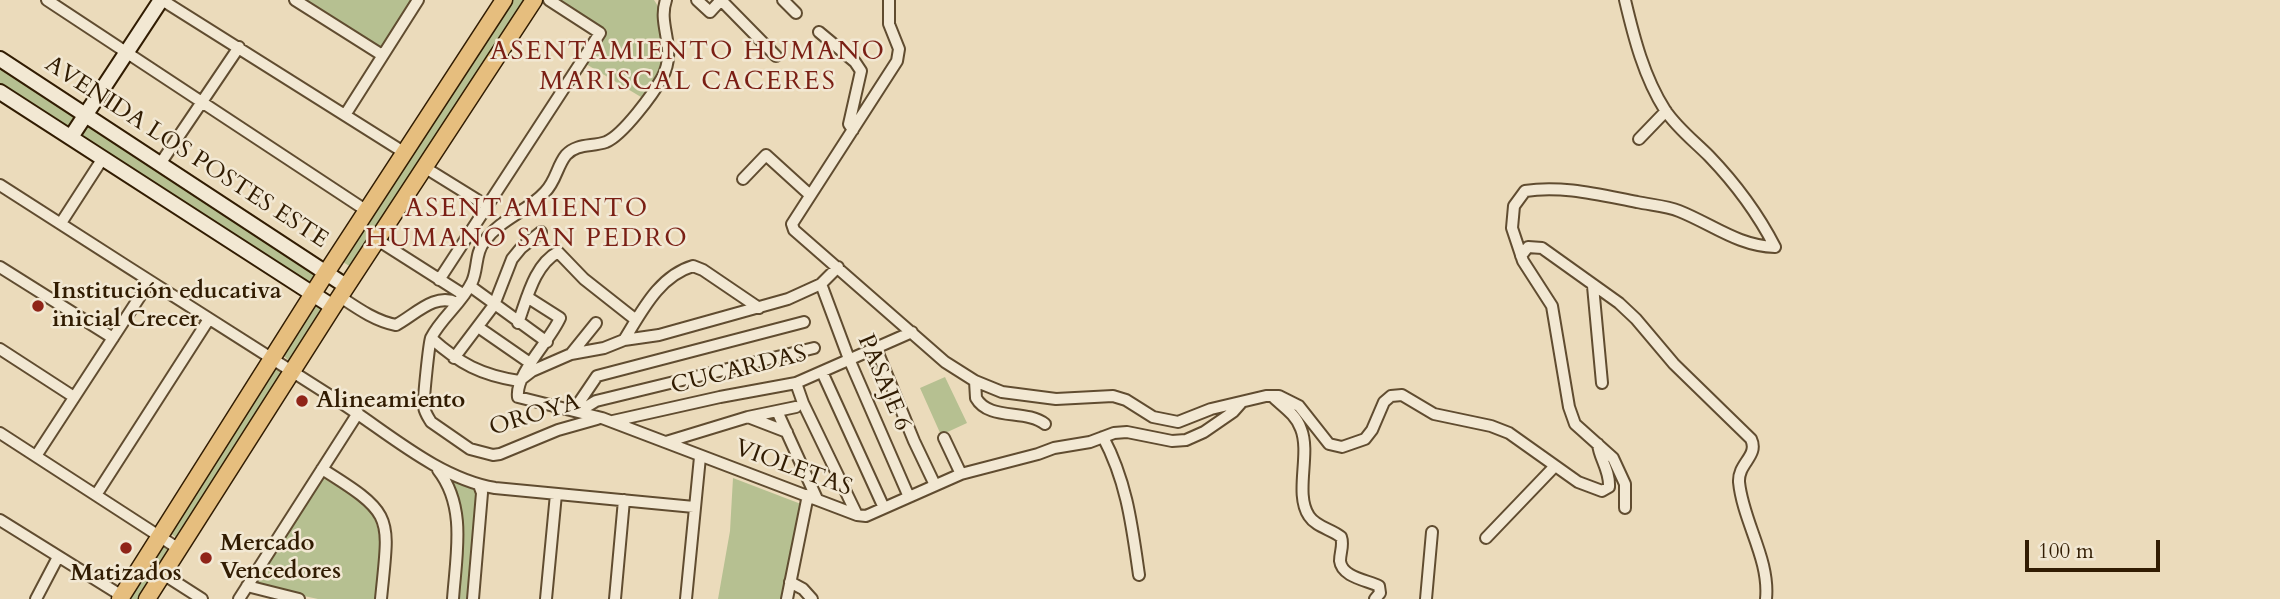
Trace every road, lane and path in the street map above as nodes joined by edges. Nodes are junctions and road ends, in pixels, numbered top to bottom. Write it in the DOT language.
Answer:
graph roads {
  1 [pos="47,0"];
  2 [pos="162,0"];
  3 [pos="295,0"];
  4 [pos="418,0"];
  5 [pos="504,0"];
  6 [pos="534,0"];
  7 [pos="549,0"];
  8 [pos="666,0"];
  9 [pos="697,0"];
  10 [pos="721,0"];
  11 [pos="783,0"];
  12 [pos="889,0"];
  13 [pos="1625,0"];
  14 [pos="796,13"];
  15 [pos="819,32"];
  16 [pos="239,47"];
  17 [pos="127,51"];
  18 [pos="382,55"];
  19 [pos="776,56"];
  20 [pos="0,59"];
  21 [pos="0,92"];
  22 [pos="201,103"];
  23 [pos="1666,111"];
  24 [pos="86,115"];
  25 [pos="345,115"];
  26 [pos="853,130"];
  27 [pos="71,137"];
  28 [pos="1639,139"];
  29 [pos="405,153"];
  30 [pos="103,158"];
  31 [pos="160,164"];
  32 [pos="424,167"];
  33 [pos="743,179"];
  34 [pos="0,184"];
  35 [pos="810,194"];
  36 [pos="488,206"];
  37 [pos="367,211"];
  38 [pos="61,223"];
  39 [pos="541,232"];
  40 [pos="376,239"];
  41 [pos="1521,256"];
  42 [pos="0,267"];
  43 [pos="838,267"];
  44 [pos="326,273"];
  45 [pos="439,280"];
  46 [pos="150,281"];
  47 [pos="821,284"];
  48 [pos="1593,286"];
  49 [pos="313,293"];
  50 [pos="464,295"];
  51 [pos="340,296"];
  52 [pos="527,297"];
  53 [pos="494,305"];
  54 [pos="758,308"];
  55 [pos="209,319"];
  56 [pos="636,320"];
  57 [pos="804,322"];
  58 [pos="518,323"];
  59 [pos="596,323"];
  60 [pos="478,327"];
  61 [pos="912,332"];
  62 [pos="113,338"];
  63 [pos="431,338"];
  64 [pos="624,340"];
  65 [pos="547,342"];
  66 [pos="875,346"];
  67 [pos="814,348"];
  68 [pos="0,349"];
  69 [pos="571,354"];
  70 [pos="454,358"];
  71 [pos="272,359"];
  72 [pos="849,359"];
  73 [pos="530,363"];
  74 [pos="292,372"];
  75 [pos="822,372"];
  76 [pos="975,381"];
  77 [pos="519,382"];
  78 [pos="796,383"];
  79 [pos="1602,383"];
  80 [pos="1272,396"];
  81 [pos="74,397"];
  82 [pos="1241,402"];
  83 [pos="796,407"];
  84 [pos="576,411"];
  85 [pos="777,411"];
  86 [pos="358,413"];
  87 [pos="748,417"];
  88 [pos="606,420"];
  89 [pos="1045,424"];
  90 [pos="787,432"];
  91 [pos="0,433"];
  92 [pos="1103,437"];
  93 [pos="943,438"];
  94 [pos="666,442"];
  95 [pos="1598,444"];
  96 [pos="36,456"];
  97 [pos="700,457"];
  98 [pos="434,465"];
  99 [pos="1555,466"];
  100 [pos="322,470"];
  101 [pos="961,474"];
  102 [pos="479,485"];
  103 [pos="935,485"];
  104 [pos="556,494"];
  105 [pos="96,495"];
  106 [pos="813,497"];
  107 [pos="909,497"];
  108 [pos="624,500"];
  109 [pos="694,507"];
  110 [pos="884,508"];
  111 [pos="1625,508"];
  112 [pos="858,515"];
  113 [pos="0,520"];
  114 [pos="1432,532"];
  115 [pos="159,536"];
  116 [pos="1486,538"];
  117 [pos="179,549"];
  118 [pos="58,557"];
  119 [pos="163,574"];
  120 [pos="1139,575"];
  121 [pos="790,582"];
  122 [pos="247,586"];
  123 [pos="121,598"];
  124 [pos="36,599"];
  125 [pos="147,599"];
  126 [pos="202,599"];
  127 [pos="239,599"];
  128 [pos="299,599"];
  129 [pos="381,599"];
  130 [pos="453,599"];
  131 [pos="473,599"];
  132 [pos="546,599"];
  133 [pos="615,599"];
  134 [pos="686,599"];
  135 [pos="787,599"];
  136 [pos="812,599"];
  137 [pos="1375,599"];
  138 [pos="1426,599"];
  139 [pos="1766,599"];
  1 -- 17 [label="street"];
  2 -- 16 [label="street"];
  2 -- 17 [label="main road"];
  3 -- 18 [label="street"];
  4 -- 18 [label="street"];
  5 -- 29 [label="main road"];
  6 -- 32 [label="main road"];
  7 -- 36 [label="street"];
  8 -- 50 [label="street"];
  9 -- 10 [label="street"];
  10 -- 19 [label="street"];
  11 -- 14 [label="street"];
  12 -- 26 [label="street"];
  13 -- 23 [label="street"];
  15 -- 26 [label="street"];
  16 -- 22 [label="street"];
  16 -- 25 [label="street"];
  17 -- 22 [label="street"];
  17 -- 24 [label="main road"];
  18 -- 25 [label="street"];
  20 -- 24 [label="main road, AVENIDA LOS POSTES ESTE"];
  21 -- 27 [label="main road, AVENIDA LOS POSTES ESTE"];
  22 -- 31 [label="street"];
  22 -- 37 [label="street"];
  23 -- 28 [label="street"];
  23 -- 41 [label="street"];
  24 -- 27 [label="main road"];
  24 -- 31 [label="main road, AVENIDA LOS POSTES ESTE"];
  25 -- 29 [label="street"];
  26 -- 35 [label="street"];
  27 -- 30 [label="main road, AVENIDA LOS POSTES ESTE"];
  29 -- 37 [label="main road"];
  30 -- 38 [label="street"];
  30 -- 49 [label="main road, AVENIDA LOS POSTES ESTE"];
  31 -- 44 [label="main road, AVENIDA LOS POSTES ESTE"];
  32 -- 36 [label="street"];
  32 -- 40 [label="main road"];
  33 -- 35 [label="street"];
  34 -- 38 [label="street"];
  35 -- 43 [label="street"];
  36 -- 45 [label="street"];
  37 -- 44 [label="main road"];
  38 -- 46 [label="street"];
  39 -- 53 [label="street"];
  40 -- 45 [label="street"];
  40 -- 51 [label="main road"];
  41 -- 48 [label="street"];
  41 -- 95 [label="street"];
  42 -- 62 [label="street"];
  43 -- 47 [label="street"];
  43 -- 61 [label="street"];
  44 -- 49 [label="main road"];
  44 -- 51 [label="main road, AVENIDA LOS POSTES ESTE"];
  45 -- 50 [label="street"];
  46 -- 55 [label="street"];
  46 -- 62 [label="street"];
  47 -- 54 [label="street"];
  47 -- 72 [label="street, PASAJE 6"];
  48 -- 79 [label="street"];
  48 -- 139 [label="street"];
  49 -- 51 [label="main road, AVENIDA LOS POSTES ESTE"];
  49 -- 71 [label="main road"];
  50 -- 51 [label="street"];
  50 -- 53 [label="street"];
  50 -- 63 [label="street"];
  51 -- 74 [label="main road"];
  52 -- 56 [label="street"];
  52 -- 58 [label="street"];
  52 -- 65 [label="street"];
  53 -- 58 [label="street"];
  53 -- 60 [label="street"];
  54 -- 56 [label="street"];
  54 -- 64 [label="street"];
  55 -- 71 [label="street"];
  55 -- 105 [label="street"];
  56 -- 64 [label="street"];
  57 -- 84 [label="street"];
  58 -- 65 [label="street"];
  59 -- 69 [label="street"];
  60 -- 70 [label="street"];
  60 -- 73 [label="street"];
  61 -- 66 [label="street, CUCARDAS"];
  61 -- 76 [label="street"];
  62 -- 81 [label="street"];
  63 -- 70 [label="street"];
  63 -- 88 [label="street, OROYA"];
  64 -- 69 [label="street"];
  65 -- 73 [label="street"];
  66 -- 72 [label="street, CUCARDAS"];
  66 -- 103 [label="street"];
  67 -- 84 [label="street"];
  68 -- 81 [label="street"];
  69 -- 77 [label="street"];
  70 -- 77 [label="street"];
  71 -- 74 [label="street"];
  71 -- 115 [label="main road"];
  72 -- 75 [label="street, CUCARDAS"];
  72 -- 107 [label="street, PASAJE 6"];
  73 -- 77 [label="street"];
  74 -- 86 [label="street"];
  74 -- 117 [label="main road"];
  75 -- 78 [label="street, CUCARDAS"];
  75 -- 110 [label="street"];
  76 -- 82 [label="street"];
  76 -- 89 [label="street"];
  77 -- 84 [label="street, VIOLETAS"];
  78 -- 88 [label="street, CUCARDAS"];
  78 -- 112 [label="street"];
  80 -- 82 [label="street"];
  80 -- 99 [label="street"];
  80 -- 137 [label="street"];
  81 -- 96 [label="street"];
  82 -- 92 [label="street, VIOLETAS"];
  83 -- 85 [label="street"];
  84 -- 88 [label="street, VIOLETAS"];
  85 -- 87 [label="street"];
  85 -- 90 [label="street"];
  86 -- 98 [label="street"];
  86 -- 100 [label="street"];
  87 -- 90 [label="street"];
  87 -- 94 [label="street"];
  88 -- 94 [label="street, VIOLETAS"];
  90 -- 106 [label="street"];
  91 -- 96 [label="street"];
  92 -- 101 [label="street, VIOLETAS"];
  92 -- 120 [label="street"];
  93 -- 101 [label="street"];
  94 -- 97 [label="street, VIOLETAS"];
  95 -- 99 [label="street"];
  95 -- 111 [label="street"];
  96 -- 105 [label="street"];
  97 -- 106 [label="street, VIOLETAS"];
  97 -- 109 [label="street"];
  98 -- 102 [label="street"];
  98 -- 130 [label="street"];
  99 -- 116 [label="street"];
  100 -- 122 [label="street"];
  100 -- 129 [label="street"];
  101 -- 103 [label="street, VIOLETAS"];
  102 -- 104 [label="street"];
  102 -- 131 [label="street"];
  103 -- 107 [label="street, VIOLETAS"];
  104 -- 108 [label="street"];
  104 -- 132 [label="street"];
  105 -- 115 [label="street"];
  106 -- 112 [label="street, VIOLETAS"];
  106 -- 121 [label="street"];
  107 -- 110 [label="street, VIOLETAS"];
  108 -- 109 [label="street"];
  108 -- 133 [label="street"];
  109 -- 134 [label="street"];
  110 -- 112 [label="street, VIOLETAS"];
  113 -- 118 [label="street"];
  114 -- 138 [label="street"];
  115 -- 117 [label="street"];
  115 -- 123 [label="main road"];
  117 -- 119 [label="main road"];
  118 -- 123 [label="street"];
  118 -- 124 [label="street"];
  119 -- 125 [label="main road"];
  119 -- 126 [label="street"];
  121 -- 135 [label="street"];
  121 -- 136 [label="street"];
  122 -- 127 [label="street"];
  122 -- 128 [label="street"];
}
